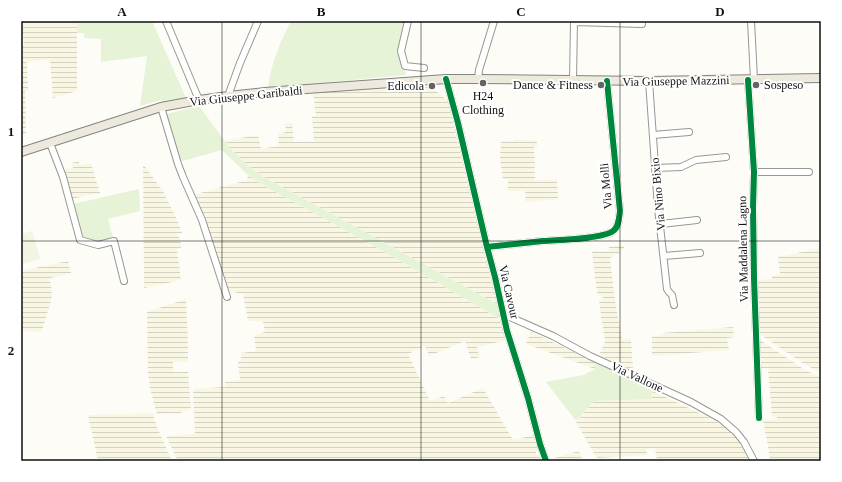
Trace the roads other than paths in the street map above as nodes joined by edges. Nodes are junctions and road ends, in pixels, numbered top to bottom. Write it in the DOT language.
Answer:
graph roads {
  1 [pos="166,21"];
  2 [pos="258,21"];
  3 [pos="408,21"];
  4 [pos="494,21"];
  5 [pos="751,21"];
  6 [pos="574,22"];
  7 [pos="642,24"];
  8 [pos="424,68"];
  9 [pos="821,78"];
  10 [pos="446,79"];
  11 [pos="478,79"];
  12 [pos="573,80"];
  13 [pos="751,80"];
  14 [pos="607,81"];
  15 [pos="649,82"];
  16 [pos="228,96"];
  17 [pos="199,100"];
  18 [pos="161,107"];
  19 [pos="689,132"];
  20 [pos="653,135"];
  21 [pos="50,143"];
  22 [pos="21,152"];
  23 [pos="726,157"];
  24 [pos="656,168"];
  25 [pos="754,172"];
  26 [pos="809,172"];
  27 [pos="697,220"];
  28 [pos="661,224"];
  29 [pos="487,247"];
  30 [pos="700,253"];
  31 [pos="664,256"];
  32 [pos="124,281"];
  33 [pos="226,297"];
  34 [pos="674,305"];
  35 [pos="503,314"];
  36 [pos="759,418"];
  37 [pos="546,461"];
  38 [pos="754,461"];
  1 -- 17 [label="street"];
  2 -- 16 [label="street"];
  3 -- 8 [label="street"];
  4 -- 11 [label="street"];
  5 -- 13 [label="street, Via Maddalena Lagno"];
  6 -- 7 [label="street"];
  6 -- 12 [label="street"];
  9 -- 13 [label="main road, Via Giuseppe Mazzini"];
  10 -- 11 [label="main road, Via Giuseppe Garibaldi"];
  10 -- 16 [label="main road, Via Giuseppe Garibaldi"];
  10 -- 29 [label="street, Via Cavour"];
  11 -- 12 [label="main road, Via Giuseppe Mazzini"];
  12 -- 14 [label="main road, Via Giuseppe Mazzini"];
  13 -- 15 [label="main road, Via Giuseppe Mazzini"];
  13 -- 25 [label="street, Via Maddalena Lagno"];
  14 -- 15 [label="main road, Via Giuseppe Mazzini"];
  14 -- 29 [label="street, Via Molli"];
  15 -- 20 [label="street, Via Nino Bixio"];
  16 -- 17 [label="main road, Via Giuseppe Garibaldi"];
  17 -- 18 [label="main road, Via Giuseppe Garibaldi"];
  18 -- 21 [label="main road, Via Giuseppe Garibaldi"];
  18 -- 33 [label="street"];
  19 -- 20 [label="street"];
  20 -- 24 [label="street, Via Nino Bixio"];
  21 -- 22 [label="main road, Via Giuseppe Garibaldi"];
  21 -- 32 [label="street"];
  23 -- 24 [label="street"];
  24 -- 28 [label="street, Via Nino Bixio"];
  25 -- 26 [label="street"];
  25 -- 36 [label="street, Via Maddalena Lagno"];
  27 -- 28 [label="street"];
  28 -- 31 [label="street, Via Nino Bixio"];
  29 -- 35 [label="street, Via Cavour"];
  30 -- 31 [label="street"];
  31 -- 34 [label="street, Via Nino Bixio"];
  35 -- 37 [label="street, Via Cavour"];
  35 -- 38 [label="street, Via Vallone"];
}
